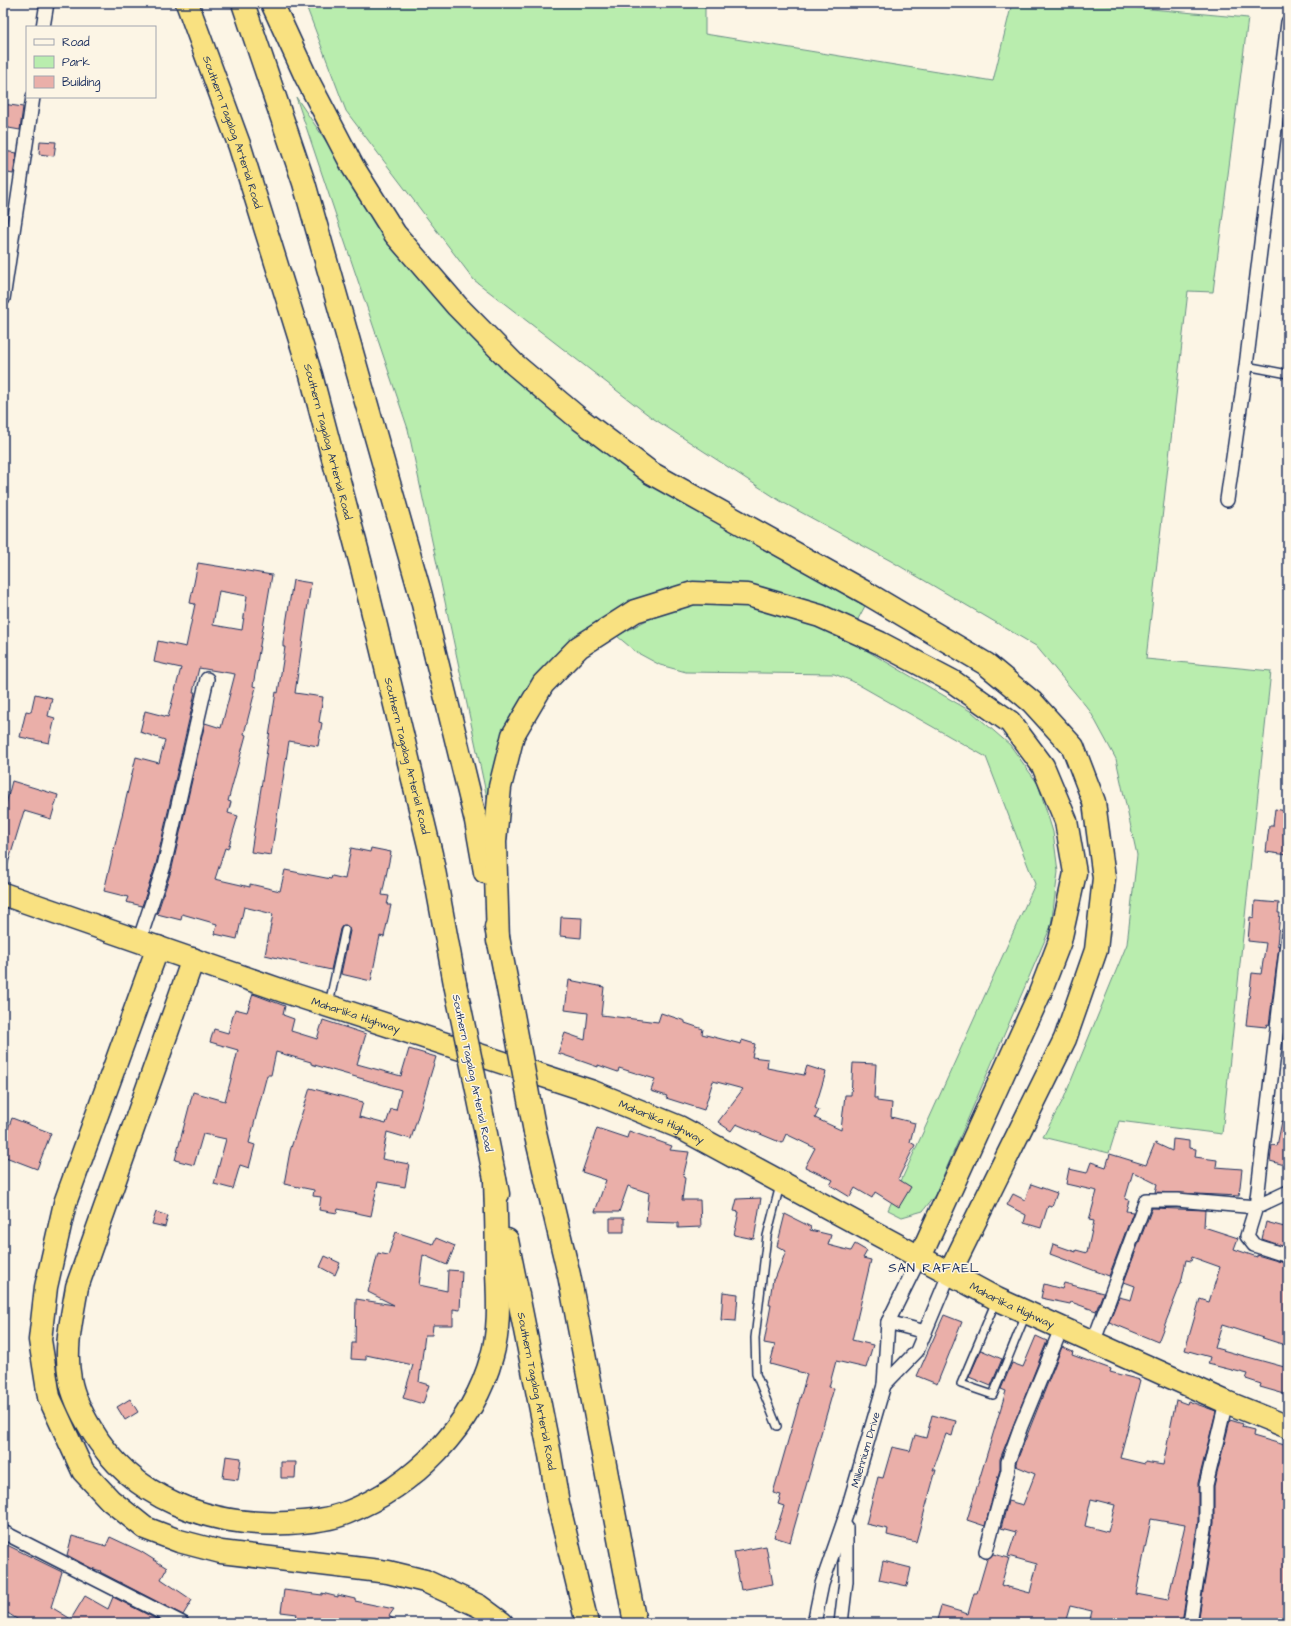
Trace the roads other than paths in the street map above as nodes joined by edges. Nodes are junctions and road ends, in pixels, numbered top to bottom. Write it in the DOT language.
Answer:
graph roads {
  1 [pos="47,3"];
  2 [pos="187,3"];
  3 [pos="243,3"];
  4 [pos="272,3"];
  5 [pos="1288,22"];
  6 [pos="43,26"];
  7 [pos="1284,80"];
  8 [pos="33,98"];
  9 [pos="3,299"];
  10 [pos="1246,366"];
  11 [pos="1288,374"];
  12 [pos="1227,500"];
  13 [pos="207,679"];
  14 [pos="3,894"];
  15 [pos="345,930"];
  16 [pos="1288,934"];
  17 [pos="498,941"];
  18 [pos="148,944"];
  19 [pos="193,959"];
  20 [pos="328,1006"];
  21 [pos="495,1180"];
  22 [pos="781,1183"];
  23 [pos="1288,1192"];
  24 [pos="1256,1207"];
  25 [pos="1288,1256"];
  26 [pos="920,1257"];
  27 [pos="950,1272"];
  28 [pos="997,1299"];
  29 [pos="1026,1313"];
  30 [pos="888,1322"];
  31 [pos="1061,1329"];
  32 [pos="925,1332"];
  33 [pos="1093,1343"];
  34 [pos="884,1385"];
  35 [pos="1226,1402"];
  36 [pos="777,1426"];
  37 [pos="1288,1427"];
  38 [pos="846,1515"];
  39 [pos="3,1532"];
  40 [pos="986,1551"];
  41 [pos="182,1623"];
  42 [pos="502,1623"];
  43 [pos="588,1623"];
  44 [pos="635,1623"];
  45 [pos="814,1623"];
  46 [pos="840,1623"];
  47 [pos="1190,1623"];
  1 -- 6 [label="street"];
  2 -- 21 [label="highway, Southern Tagalog Arterial Road, bridge"];
  3 -- 17 [label="highway"];
  4 -- 27 [label="highway"];
  5 -- 7 [label="street"];
  7 -- 10 [label="street"];
  8 -- 9 [label="street"];
  10 -- 11 [label="lane"];
  10 -- 12 [label="street"];
  13 -- 18 [label="street"];
  14 -- 18 [label="highway, Maharlika Highway"];
  15 -- 20 [label="lane"];
  16 -- 24 [label="street"];
  17 -- 26 [label="highway"];
  17 -- 44 [label="highway, bridge"];
  18 -- 19 [label="highway, Maharlika Highway"];
  18 -- 42 [label="highway"];
  19 -- 20 [label="highway, Maharlika Highway"];
  19 -- 21 [label="highway"];
  20 -- 22 [label="highway, Maharlika Highway"];
  21 -- 43 [label="highway, Southern Tagalog Arterial Road"];
  22 -- 26 [label="highway, Maharlika Highway"];
  22 -- 36 [label="lane"];
  23 -- 24 [label="street"];
  24 -- 25 [label="street"];
  24 -- 33 [label="street"];
  26 -- 27 [label="highway, Maharlika Highway"];
  26 -- 30 [label="street, Millennium Drive"];
  27 -- 28 [label="highway, Maharlika Highway"];
  27 -- 32 [label="street, Millennium Drive"];
  28 -- 29 [label="highway, Maharlika Highway"];
  28 -- 29 [label="lane"];
  29 -- 31 [label="highway, Maharlika Highway"];
  30 -- 32 [label="street"];
  30 -- 34 [label="street, Millennium Drive"];
  31 -- 33 [label="highway, Maharlika Highway"];
  31 -- 40 [label="street"];
  32 -- 34 [label="street, Millennium Drive"];
  33 -- 35 [label="highway, Maharlika Highway"];
  34 -- 38 [label="street, Millennium Drive"];
  35 -- 37 [label="highway, Maharlika Highway"];
  35 -- 47 [label="street"];
  38 -- 45 [label="street, Millennium Drive"];
  38 -- 46 [label="street, Millennium Drive"];
  39 -- 41 [label="street"];
}
